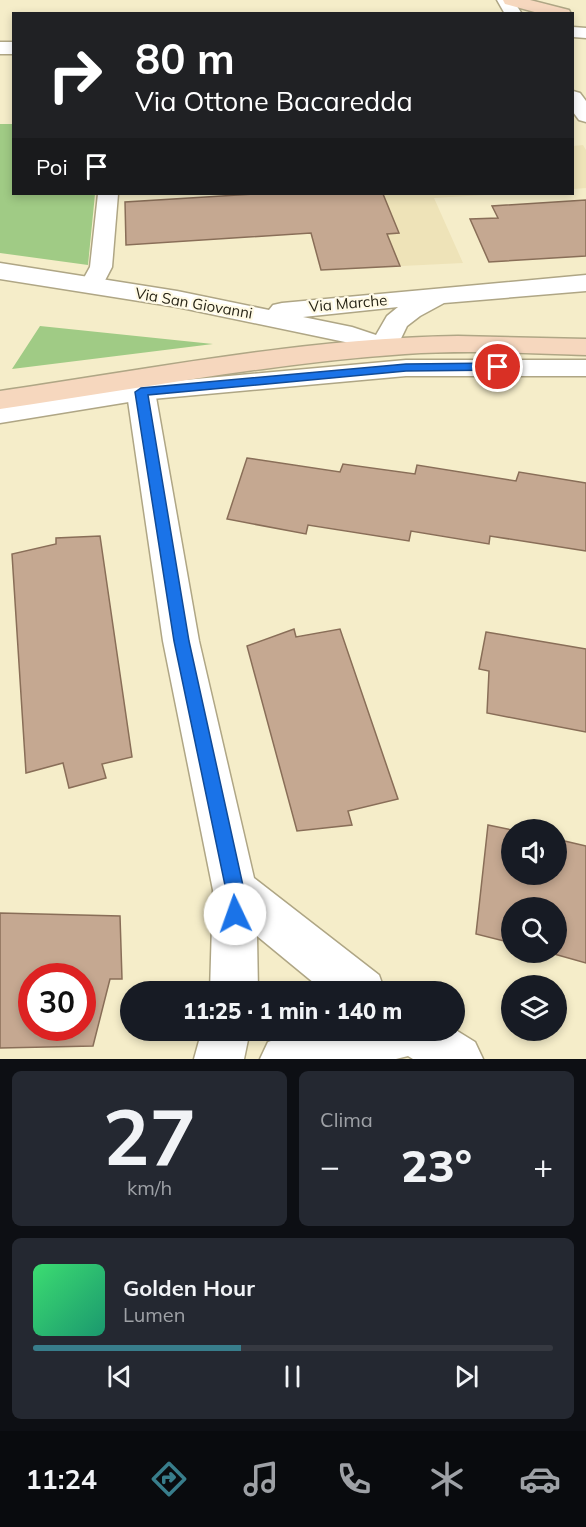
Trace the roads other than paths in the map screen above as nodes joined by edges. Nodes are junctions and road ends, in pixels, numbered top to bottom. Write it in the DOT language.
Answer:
graph roads {
  1 [pos="511,0"];
  2 [pos="546,12"];
  3 [pos="574,98"];
  4 [pos="586,116"];
  5 [pos="108,195"];
  6 [pos="0,271"];
  7 [pos="586,283"];
  8 [pos="92,285"];
  9 [pos="438,296"];
  10 [pos="258,315"];
  11 [pos="384,347"];
  12 [pos="586,347"];
  13 [pos="586,368"];
  14 [pos="140,386"];
  15 [pos="0,400"];
  16 [pos="0,414"];
  17 [pos="235,890"];
  18 [pos="234,981"];
  19 [pos="348,981"];
  20 [pos="223,1041"];
  21 [pos="367,1041"];
  22 [pos="428,1041"];
  23 [pos="219,1059"];
  24 [pos="285,1059"];
  25 [pos="458,1059"];
  1 -- 2 [label="street"];
  3 -- 4 [label="street"];
  5 -- 8 [label="lane"];
  6 -- 8 [label="street, Via San Giovanni"];
  7 -- 9 [label="street, Via Marche"];
  8 -- 10 [label="street, Via San Giovanni"];
  9 -- 10 [label="street, Via Marche"];
  9 -- 11 [label="street, Via Marche"];
  10 -- 11 [label="street, Via San Giovanni"];
  11 -- 12 [label="street"];
  11 -- 14 [label="street"];
  13 -- 14 [label="lane"];
  14 -- 15 [label="street"];
  14 -- 16 [label="lane"];
  14 -- 17 [label="street"];
  17 -- 18 [label="street"];
  17 -- 19 [label="street"];
  20 -- 23 [label="street"];
  21 -- 24 [label="street"];
  22 -- 25 [label="street"];
}
